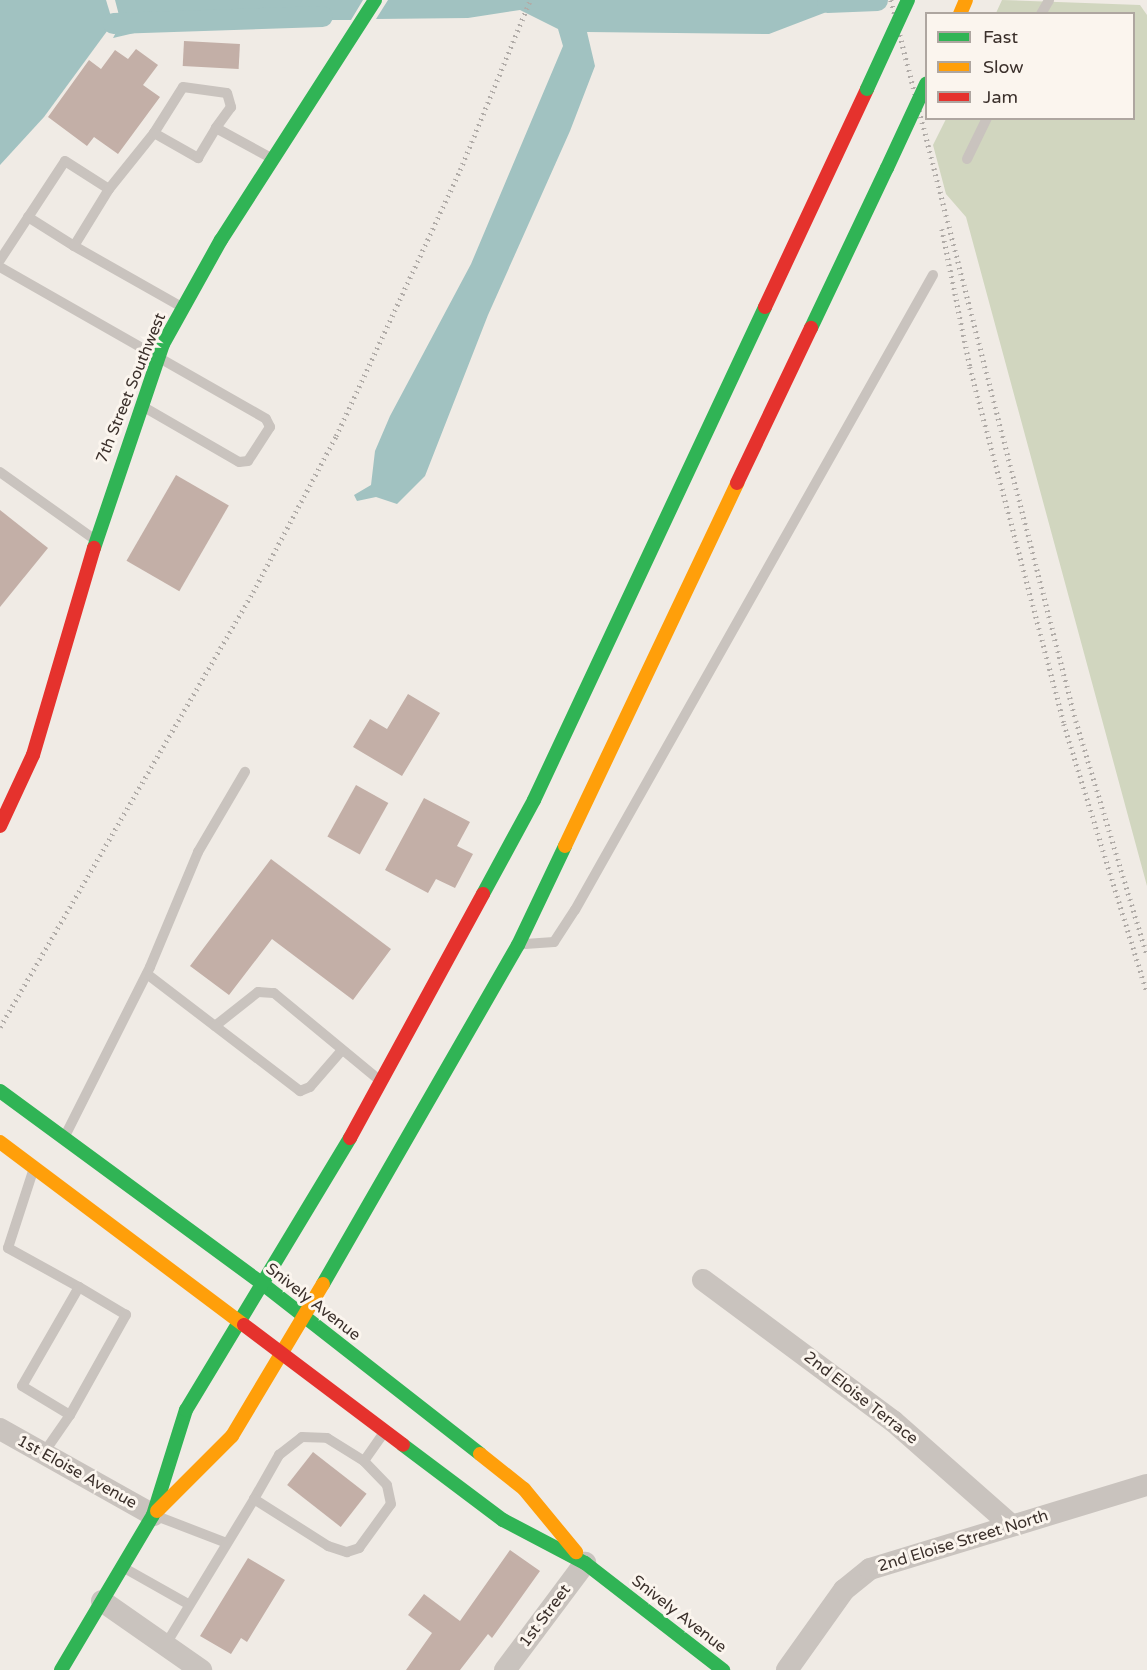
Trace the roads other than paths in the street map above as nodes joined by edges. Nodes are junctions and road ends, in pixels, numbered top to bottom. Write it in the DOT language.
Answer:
graph roads {
  1 [pos="375,0"];
  2 [pos="908,0"];
  3 [pos="925,88"];
  4 [pos="986,120"];
  5 [pos="216,128"];
  6 [pos="154,133"];
  7 [pos="967,159"];
  8 [pos="274,160"];
  9 [pos="109,189"];
  10 [pos="28,217"];
  11 [pos="75,246"];
  12 [pos="0,260"];
  13 [pos="0,267"];
  14 [pos="933,275"];
  15 [pos="182,307"];
  16 [pos="159,358"];
  17 [pos="139,404"];
  18 [pos="0,472"];
  19 [pos="96,541"];
  20 [pos="245,772"];
  21 [pos="0,826"];
  22 [pos="518,945"];
  23 [pos="147,974"];
  24 [pos="215,1026"];
  25 [pos="342,1050"];
  26 [pos="382,1083"];
  27 [pos="0,1091"];
  28 [pos="64,1136"];
  29 [pos="0,1142"];
  30 [pos="35,1168"];
  31 [pos="703,1280"];
  32 [pos="264,1285"];
  33 [pos="79,1287"];
  34 [pos="306,1318"];
  35 [pos="240,1324"];
  36 [pos="282,1356"];
  37 [pos="70,1415"];
  38 [pos="0,1429"];
  39 [pos="384,1432"];
  40 [pos="42,1454"];
  41 [pos="364,1461"];
  42 [pos="1147,1485"];
  43 [pos="254,1499"];
  44 [pos="153,1515"];
  45 [pos="1011,1525"];
  46 [pos="224,1542"];
  47 [pos="585,1563"];
  48 [pos="123,1566"];
  49 [pos="102,1601"];
  50 [pos="188,1604"];
  51 [pos="166,1644"];
  52 [pos="61,1670"];
  53 [pos="201,1670"];
  54 [pos="505,1670"];
  55 [pos="723,1670"];
  56 [pos="787,1670"];
  1 -- 8 [label="main road, 7th Street Southwest"];
  2 -- 26 [label="main road, bridge"];
  3 -- 22 [label="main road, bridge"];
  4 -- 7 [label="lane"];
  5 -- 6 [label="lane"];
  5 -- 6 [label="lane"];
  5 -- 8 [label="lane"];
  6 -- 9 [label="lane"];
  8 -- 15 [label="main road, 7th Street Southwest"];
  9 -- 10 [label="lane"];
  9 -- 11 [label="lane"];
  10 -- 11 [label="lane"];
  10 -- 12 [label="lane"];
  11 -- 15 [label="lane"];
  13 -- 16 [label="lane"];
  14 -- 22 [label="lane"];
  15 -- 16 [label="main road, 7th Street Southwest"];
  16 -- 17 [label="main road, 7th Street Southwest"];
  16 -- 17 [label="lane"];
  17 -- 19 [label="main road, 7th Street Southwest"];
  18 -- 19 [label="lane"];
  19 -- 21 [label="main road, 7th Street Southwest"];
  20 -- 23 [label="lane"];
  22 -- 34 [label="main road"];
  23 -- 24 [label="lane"];
  23 -- 28 [label="lane"];
  24 -- 25 [label="lane"];
  24 -- 25 [label="lane"];
  25 -- 26 [label="lane"];
  26 -- 32 [label="main road"];
  27 -- 28 [label="main road, Snively Avenue"];
  28 -- 32 [label="main road, Snively Avenue"];
  29 -- 30 [label="main road, Snively Avenue"];
  30 -- 33 [label="lane"];
  30 -- 35 [label="main road, Snively Avenue"];
  31 -- 45 [label="street, 2nd Eloise Terrace"];
  32 -- 34 [label="main road, Snively Avenue"];
  32 -- 35 [label="main road"];
  33 -- 37 [label="lane"];
  33 -- 37 [label="lane"];
  34 -- 36 [label="main road"];
  34 -- 47 [label="main road, Snively Avenue"];
  35 -- 36 [label="main road, Snively Avenue"];
  35 -- 44 [label="main road"];
  36 -- 39 [label="main road, Snively Avenue"];
  36 -- 44 [label="main road"];
  37 -- 40 [label="lane"];
  38 -- 40 [label="street, 1st Eloise Avenue"];
  39 -- 41 [label="lane"];
  39 -- 47 [label="main road, Snively Avenue"];
  40 -- 44 [label="street, 1st Eloise Avenue"];
  41 -- 43 [label="lane"];
  41 -- 43 [label="lane"];
  42 -- 45 [label="street, 2nd Eloise Street North"];
  43 -- 46 [label="lane"];
  44 -- 46 [label="lane"];
  44 -- 48 [label="main road"];
  45 -- 56 [label="street, 2nd Eloise Street North"];
  46 -- 50 [label="lane"];
  47 -- 54 [label="street, 1st Street"];
  47 -- 55 [label="main road, Snively Avenue"];
  48 -- 49 [label="main road"];
  48 -- 50 [label="lane"];
  49 -- 51 [label="street"];
  49 -- 52 [label="main road"];
  50 -- 51 [label="lane"];
  51 -- 53 [label="street"];
}
